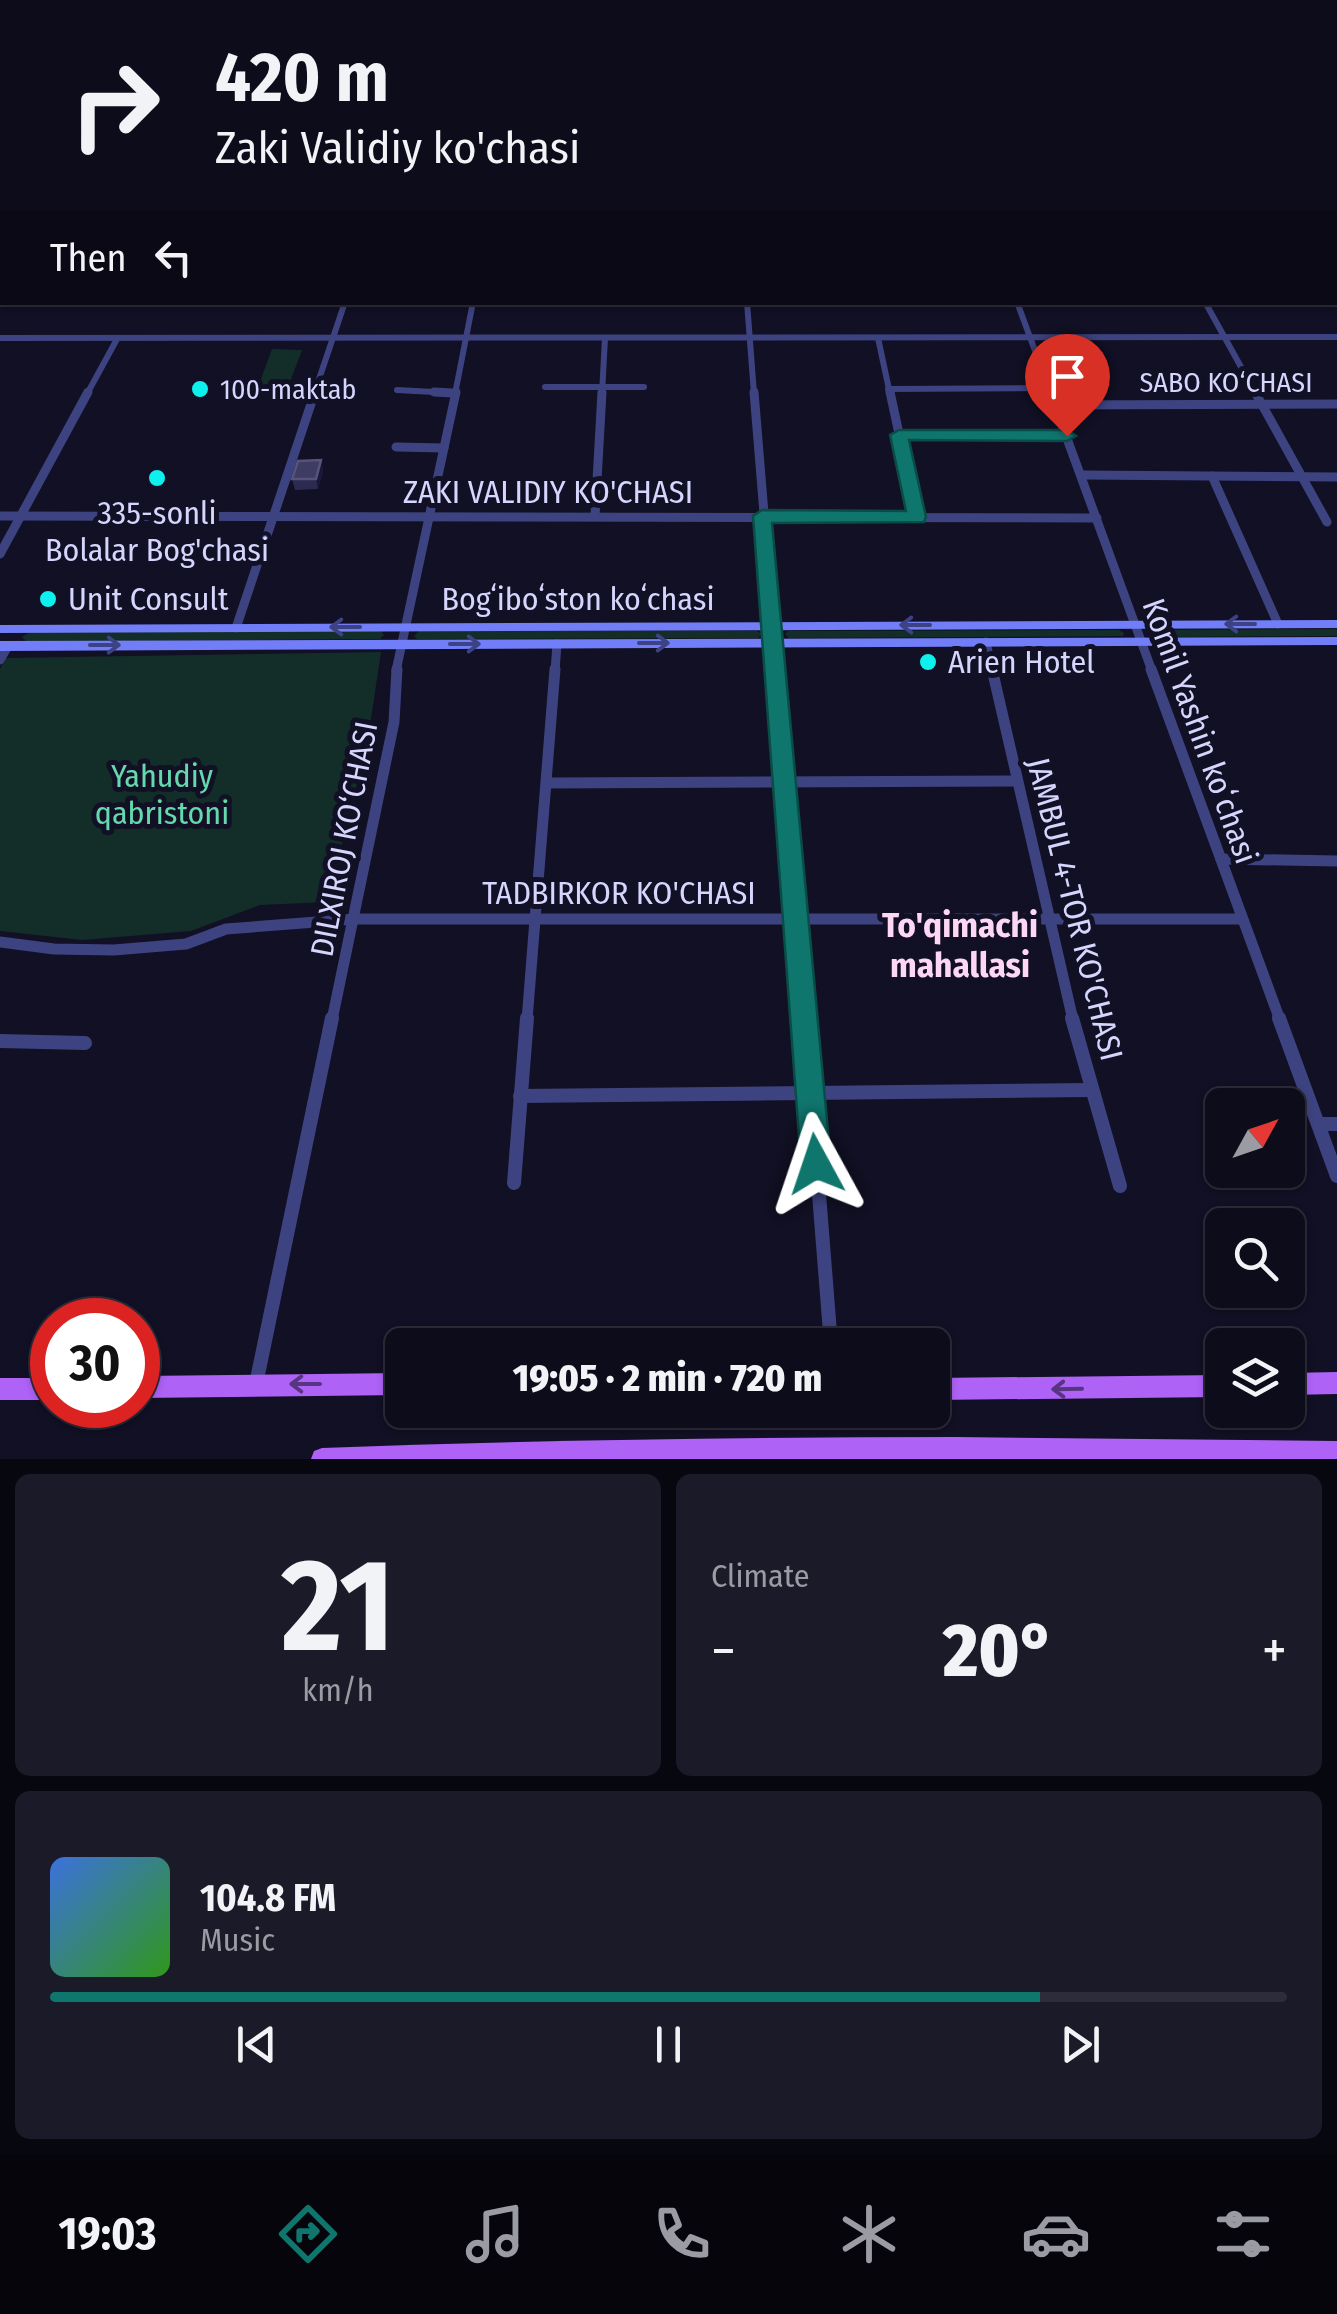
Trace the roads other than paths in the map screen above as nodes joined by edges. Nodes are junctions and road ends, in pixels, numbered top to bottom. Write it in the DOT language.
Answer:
graph roads {
  1 [pos="344,305"];
  2 [pos="473,305"];
  3 [pos="747,305"];
  4 [pos="1018,305"];
  5 [pos="1206,305"];
  6 [pos="334,337"];
  7 [pos="466,337"];
  8 [pos="1223,337"];
  9 [pos="1337,337"];
  10 [pos="0,338"];
  11 [pos="116,338"];
  12 [pos="605,338"];
  13 [pos="751,338"];
  14 [pos="878,338"];
  15 [pos="1031,338"];
  16 [pos="602,386"];
  17 [pos="545,387"];
  18 [pos="644,387"];
  19 [pos="1048,388"];
  20 [pos="397,390"];
  21 [pos="888,390"];
  22 [pos="453,394"];
  23 [pos="1054,404"];
  24 [pos="1337,404"];
  25 [pos="1262,405"];
  26 [pos="899,435"];
  27 [pos="1067,436"];
  28 [pos="396,447"];
  29 [pos="444,448"];
  30 [pos="1084,476"];
  31 [pos="1212,476"];
  32 [pos="1300,477"];
  33 [pos="1337,477"];
  34 [pos="0,516"];
  35 [pos="21,516"];
  36 [pos="273,516"];
  37 [pos="595,516"];
  38 [pos="762,516"];
  39 [pos="430,517"];
  40 [pos="917,517"];
  41 [pos="1097,518"];
  42 [pos="1327,522"];
  43 [pos="0,554"];
  44 [pos="1278,624"];
  45 [pos="1337,624"];
  46 [pos="1134,625"];
  47 [pos="770,626"];
  48 [pos="403,627"];
  49 [pos="236,628"];
  50 [pos="0,629"];
  51 [pos="17,629"];
  52 [pos="1337,641"];
  53 [pos="986,642"];
  54 [pos="1141,642"];
  55 [pos="772,643"];
  56 [pos="400,644"];
  57 [pos="557,644"];
  58 [pos="4,646"];
  59 [pos="0,660"];
  60 [pos="1014,781"];
  61 [pos="784,782"];
  62 [pos="548,783"];
  63 [pos="1220,859"];
  64 [pos="1337,861"];
  65 [pos="354,918"];
  66 [pos="1242,919"];
  67 [pos="535,921"];
  68 [pos="794,921"];
  69 [pos="1051,921"];
  70 [pos="0,942"];
  71 [pos="0,1041"];
  72 [pos="85,1042"];
  73 [pos="1090,1090"];
  74 [pos="810,1092"];
  75 [pos="520,1096"];
  76 [pos="1319,1124"];
  77 [pos="1337,1124"];
  78 [pos="1337,1176"];
  79 [pos="514,1183"];
  80 [pos="1120,1186"];
  81 [pos="830,1328"];
  82 [pos="1337,1383"];
  83 [pos="256,1384"];
  84 [pos="385,1384"];
  85 [pos="1305,1384"];
  86 [pos="160,1386"];
  87 [pos="1205,1386"];
  88 [pos="0,1389"];
  89 [pos="30,1389"];
  90 [pos="950,1389"];
  91 [pos="1337,1452"];
  92 [pos="322,1459"];
  1 -- 6 [label="street"];
  2 -- 7 [label="street, DILXIROJ KO‘CHASI"];
  3 -- 13 [label="street"];
  4 -- 15 [label="street, Komil Yashin koʻchasi"];
  5 -- 8 [label="street"];
  6 -- 7 [label="street"];
  6 -- 11 [label="street"];
  6 -- 36 [label="street"];
  7 -- 12 [label="street"];
  7 -- 22 [label="street, DILXIROJ KO‘CHASI"];
  8 -- 9 [label="street"];
  8 -- 15 [label="street"];
  8 -- 25 [label="street"];
  10 -- 11 [label="street"];
  11 -- 35 [label="street"];
  12 -- 13 [label="street"];
  12 -- 16 [label="street"];
  13 -- 14 [label="street"];
  13 -- 38 [label="street"];
  14 -- 15 [label="street"];
  14 -- 21 [label="street"];
  15 -- 19 [label="street, Komil Yashin koʻchasi"];
  16 -- 17 [label="street"];
  16 -- 18 [label="street"];
  16 -- 37 [label="street"];
  19 -- 21 [label="street"];
  19 -- 23 [label="street, Komil Yashin koʻchasi"];
  20 -- 22 [label="street"];
  21 -- 26 [label="street"];
  22 -- 29 [label="street, DILXIROJ KO‘CHASI"];
  23 -- 25 [label="street, SABO KO‘CHASI"];
  23 -- 27 [label="street, Komil Yashin koʻchasi"];
  24 -- 25 [label="street, SABO KO‘CHASI"];
  25 -- 32 [label="street"];
  26 -- 27 [label="street"];
  26 -- 40 [label="street"];
  27 -- 30 [label="street, Komil Yashin koʻchasi"];
  28 -- 29 [label="street"];
  29 -- 39 [label="street, DILXIROJ KO‘CHASI"];
  30 -- 31 [label="street"];
  30 -- 41 [label="street, Komil Yashin koʻchasi"];
  31 -- 32 [label="street"];
  31 -- 44 [label="street"];
  32 -- 33 [label="street"];
  32 -- 42 [label="street"];
  34 -- 35 [label="street, ZAKI VALIDIY KO'CHASI"];
  35 -- 36 [label="street, ZAKI VALIDIY KO'CHASI"];
  35 -- 43 [label="street"];
  36 -- 39 [label="street, ZAKI VALIDIY KO'CHASI"];
  36 -- 49 [label="street"];
  37 -- 38 [label="street, ZAKI VALIDIY KO'CHASI"];
  37 -- 39 [label="street, ZAKI VALIDIY KO'CHASI"];
  38 -- 40 [label="street, ZAKI VALIDIY KO'CHASI"];
  38 -- 47 [label="street"];
  39 -- 48 [label="street, DILXIROJ KO‘CHASI"];
  40 -- 41 [label="street, ZAKI VALIDIY KO'CHASI"];
  41 -- 46 [label="street, Komil Yashin koʻchasi"];
  44 -- 45 [label="street, Bogʻiboʻston koʻchasi"];
  44 -- 46 [label="street, Bogʻiboʻston koʻchasi, one-way"];
  46 -- 47 [label="street, Bogʻiboʻston koʻchasi, one-way"];
  46 -- 54 [label="street, Komil Yashin koʻchasi"];
  47 -- 48 [label="street, Bogʻiboʻston koʻchasi"];
  47 -- 55 [label="street"];
  48 -- 49 [label="street, Bogʻiboʻston koʻchasi, one-way"];
  48 -- 56 [label="street, DILXIROJ KO‘CHASI"];
  49 -- 51 [label="street, Bogʻiboʻston koʻchasi"];
  50 -- 51 [label="street, Bogʻiboʻston koʻchasi"];
  51 -- 58 [label="street"];
  52 -- 54 [label="street, Bogʻiboʻston koʻchasi"];
  53 -- 54 [label="street, Bogʻiboʻston koʻchasi"];
  53 -- 55 [label="street, Bogʻiboʻston koʻchasi"];
  53 -- 60 [label="street, JAMBUL 4-TOR KO'CHASI"];
  54 -- 63 [label="street, Komil Yashin koʻchasi"];
  57 -- 55 [label="street, Bogʻiboʻston koʻchasi, one-way"];
  55 -- 61 [label="street"];
  56 -- 57 [label="street, Bogʻiboʻston koʻchasi, one-way"];
  58 -- 56 [label="street, Bogʻiboʻston koʻchasi, one-way"];
  56 -- 65 [label="street, DILXIROJ KO‘CHASI"];
  57 -- 62 [label="street"];
  58 -- 59 [label="street"];
  60 -- 61 [label="street"];
  60 -- 69 [label="street, JAMBUL 4-TOR KO'CHASI"];
  61 -- 62 [label="street"];
  61 -- 68 [label="street"];
  62 -- 67 [label="street"];
  63 -- 64 [label="street"];
  63 -- 66 [label="street, Komil Yashin koʻchasi"];
  65 -- 67 [label="street, TADBIRKOR KO'CHASI"];
  65 -- 70 [label="street, TADBIRKOR KO'CHASI"];
  65 -- 83 [label="street, DILXIROJ KO‘CHASI"];
  66 -- 69 [label="street, TADBIRKOR KO'CHASI"];
  66 -- 76 [label="street, Komil Yashin koʻchasi"];
  67 -- 68 [label="street, TADBIRKOR KO'CHASI"];
  67 -- 75 [label="street"];
  68 -- 69 [label="street, TADBIRKOR KO'CHASI"];
  68 -- 74 [label="street"];
  69 -- 73 [label="street, JAMBUL 4-TOR KO'CHASI"];
  71 -- 72 [label="street"];
  73 -- 74 [label="street"];
  73 -- 80 [label="street, JAMBUL 4-TOR KO'CHASI"];
  74 -- 75 [label="street"];
  74 -- 81 [label="street"];
  75 -- 79 [label="street"];
  76 -- 77 [label="street"];
  76 -- 78 [label="street, Komil Yashin koʻchasi"];
  82 -- 85 [label="main road"];
  84 -- 83 [label="main road, one-way"];
  83 -- 86 [label="main road"];
  87 -- 90 [label="main road, one-way"];
  88 -- 89 [label="main road"];
  91 -- 92 [label="main road"];
}
